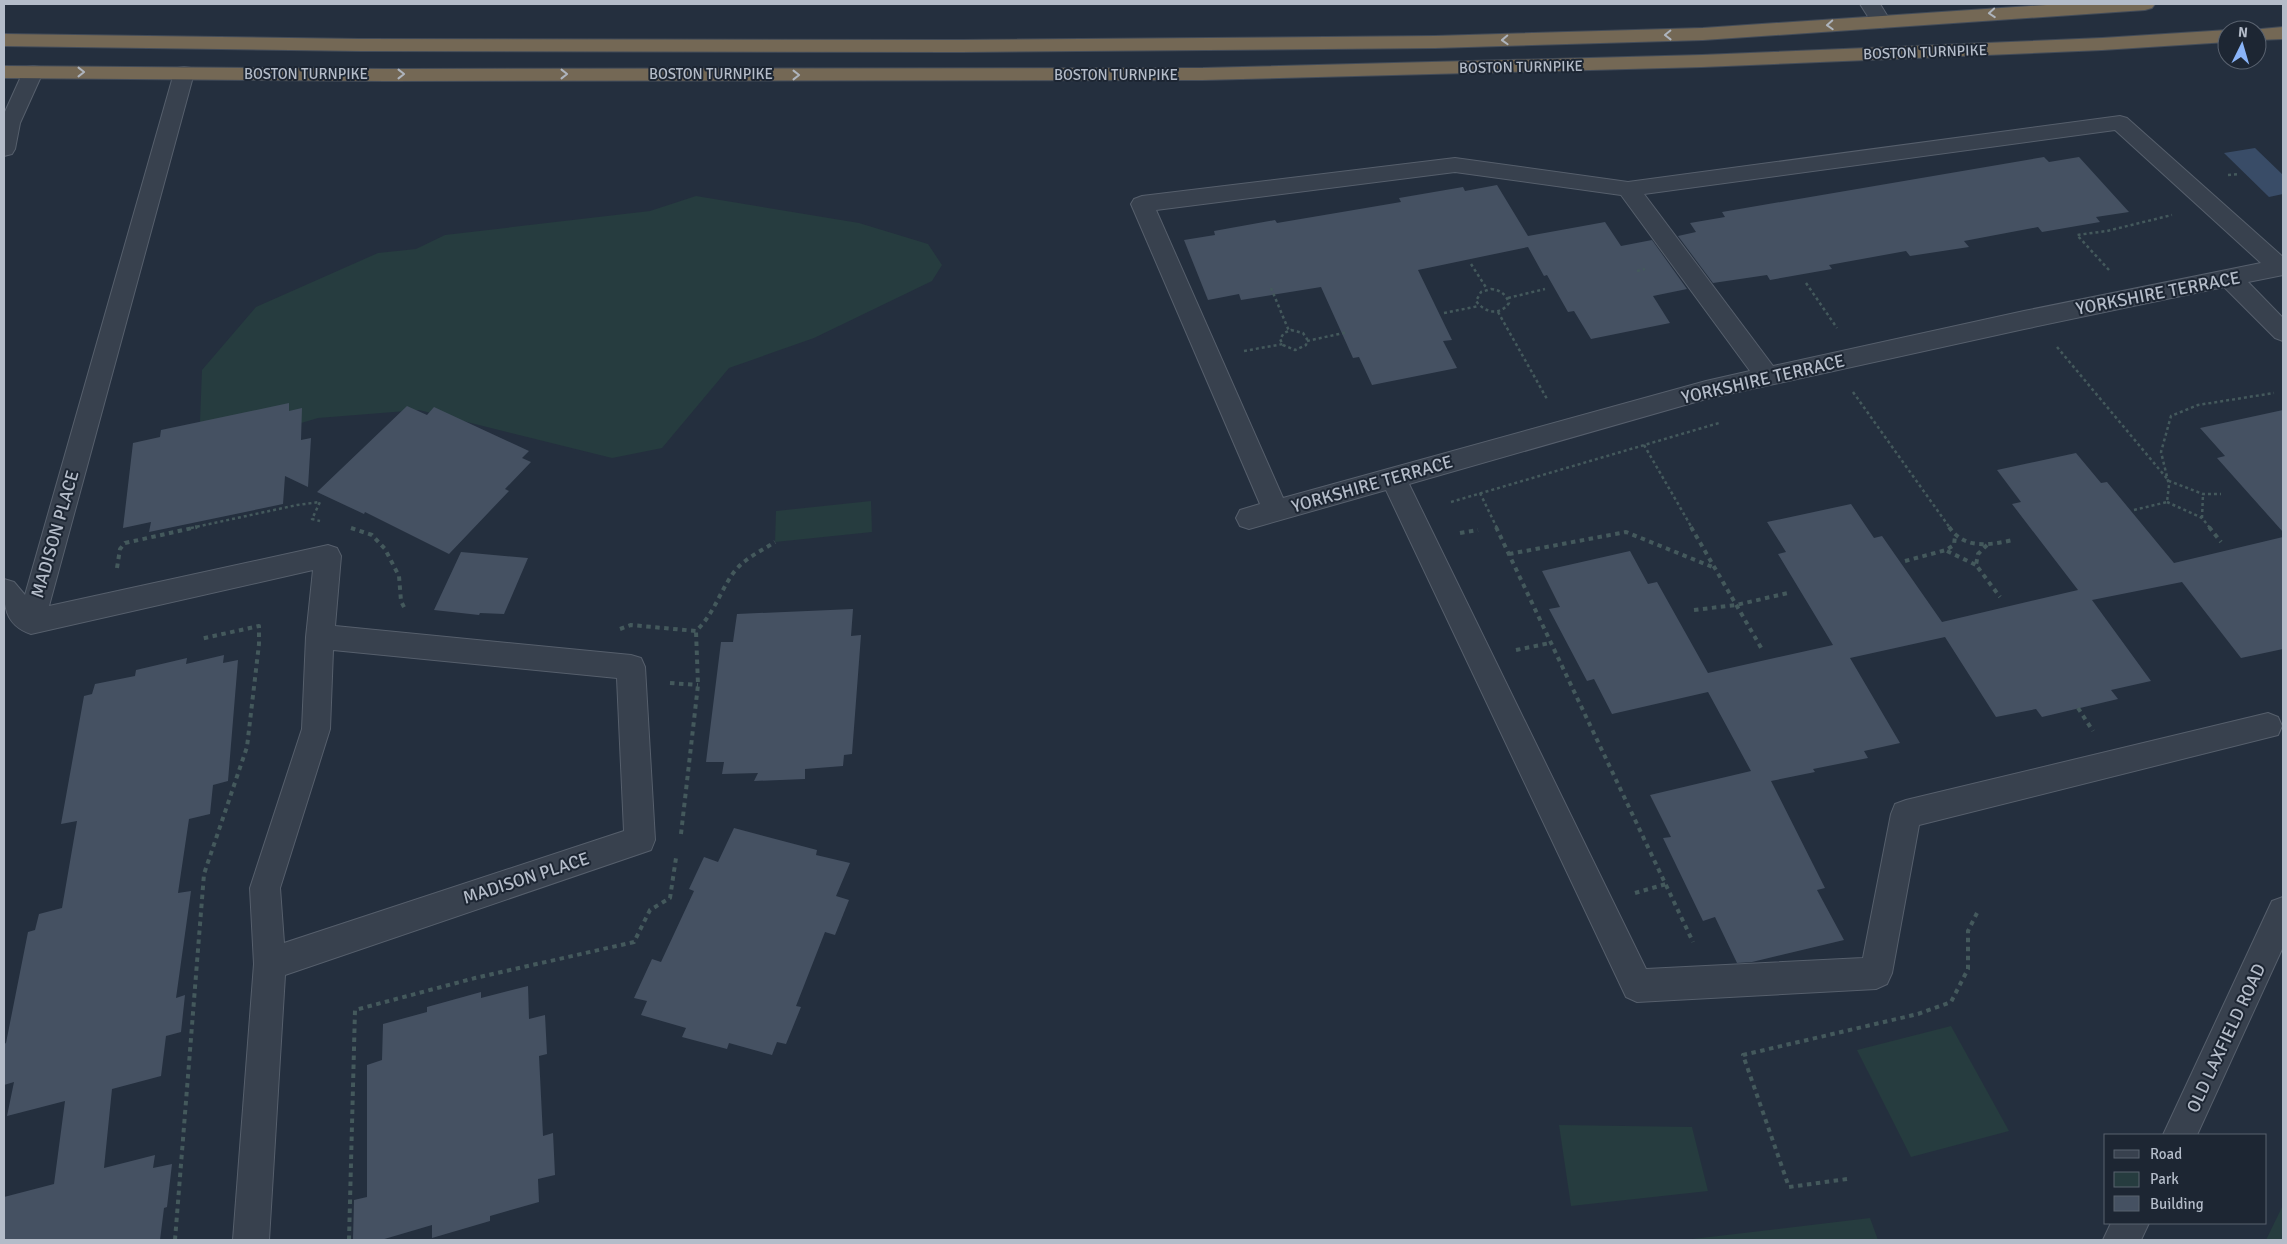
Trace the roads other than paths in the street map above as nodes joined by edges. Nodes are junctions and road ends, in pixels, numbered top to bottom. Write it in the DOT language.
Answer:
graph roads {
  1 [pos="1870,4"];
  2 [pos="2146,4"];
  3 [pos="1881,22"];
  4 [pos="2283,33"];
  5 [pos="2267,34"];
  6 [pos="2217,37"];
  7 [pos="4,40"];
  8 [pos="4,72"];
  9 [pos="33,72"];
  10 [pos="184,73"];
  11 [pos="4,149"];
  12 [pos="1628,189"];
  13 [pos="2282,268"];
  14 [pos="2229,278"];
  15 [pos="2283,332"];
  16 [pos="1768,377"];
  17 [pos="1393,478"];
  18 [pos="1276,511"];
  19 [pos="1249,518"];
  20 [pos="4,590"];
  21 [pos="30,622"];
  22 [pos="320,637"];
  23 [pos="2268,726"];
  24 [pos="2283,912"];
  25 [pos="270,964"];
  26 [pos="2180,1134"];
  27 [pos="2129,1224"];
  28 [pos="251,1240"];
  29 [pos="2121,1240"];
  1 -- 3 [label="street"];
  2 -- 3 [label="highway, BOSTON TURNPIKE, one-way"];
  3 -- 7 [label="highway, BOSTON TURNPIKE, one-way"];
  4 -- 5 [label="highway"];
  10 -- 6 [label="highway, BOSTON TURNPIKE, one-way"];
  8 -- 9 [label="highway, BOSTON TURNPIKE"];
  9 -- 10 [label="highway, BOSTON TURNPIKE, one-way"];
  9 -- 11 [label="street"];
  10 -- 21 [label="street, MADISON PLACE"];
  12 -- 13 [label="street"];
  12 -- 16 [label="street"];
  12 -- 18 [label="street"];
  13 -- 14 [label="street, YORKSHIRE TERRACE"];
  14 -- 15 [label="street"];
  14 -- 16 [label="street, YORKSHIRE TERRACE"];
  16 -- 17 [label="street, YORKSHIRE TERRACE"];
  17 -- 18 [label="street, YORKSHIRE TERRACE"];
  17 -- 23 [label="street"];
  18 -- 19 [label="street, YORKSHIRE TERRACE"];
  20 -- 21 [label="street"];
  21 -- 22 [label="street, MADISON PLACE"];
  22 -- 25 [label="street, MADISON PLACE"];
  22 -- 25 [label="street, MADISON PLACE"];
  24 -- 26 [label="street, OLD LAXFIELD ROAD"];
  25 -- 28 [label="street"];
  27 -- 29 [label="street"];
}
